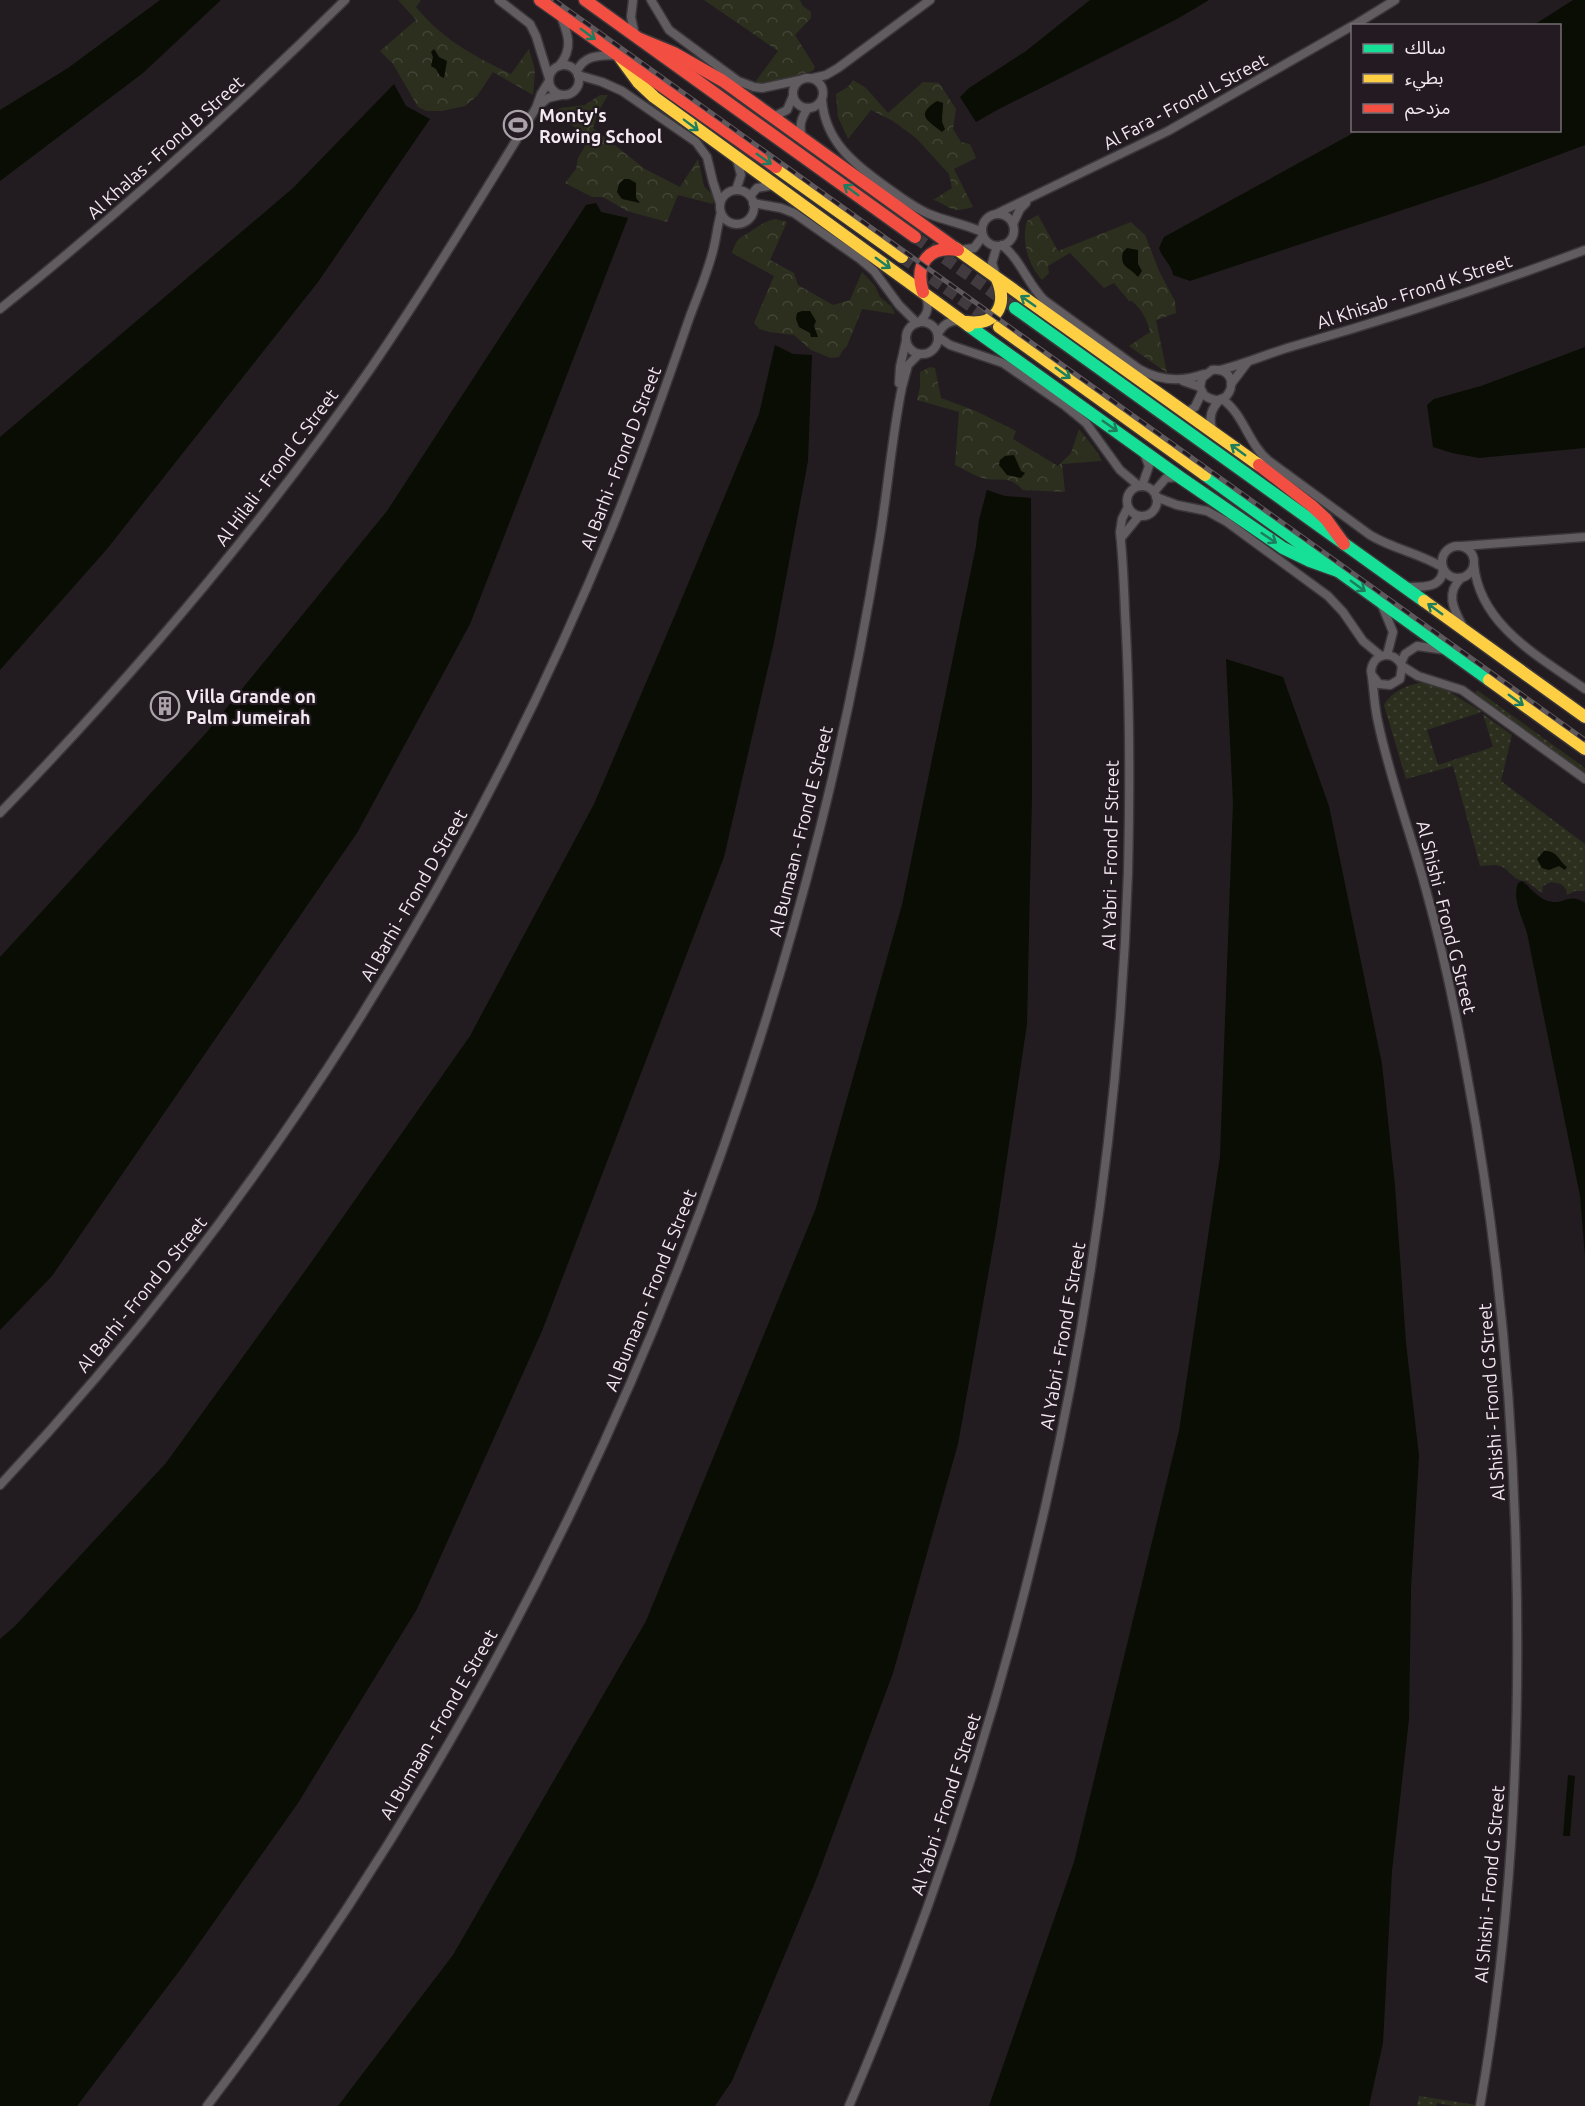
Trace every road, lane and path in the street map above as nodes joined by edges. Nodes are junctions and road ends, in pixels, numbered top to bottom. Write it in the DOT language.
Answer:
graph roads {
  1 [pos="345,0"];
  2 [pos="499,0"];
  3 [pos="540,0"];
  4 [pos="585,0"];
  5 [pos="591,0"];
  6 [pos="600,0"];
  7 [pos="633,0"];
  8 [pos="930,0"];
  9 [pos="1395,0"];
  10 [pos="654,3"];
  11 [pos="560,14"];
  12 [pos="1356,24"];
  13 [pos="1351,27"];
  14 [pos="637,37"];
  15 [pos="538,44"];
  16 [pos="618,56"];
  17 [pos="558,66"];
  18 [pos="838,68"];
  19 [pos="577,73"];
  20 [pos="813,78"];
  21 [pos="549,79"];
  22 [pos="800,80"];
  23 [pos="606,84"];
  24 [pos="770,87"];
  25 [pos="577,88"];
  26 [pos="793,94"];
  27 [pos="562,95"];
  28 [pos="823,96"];
  29 [pos="536,108"];
  30 [pos="810,108"];
  31 [pos="773,117"];
  32 [pos="827,125"];
  33 [pos="803,139"];
  34 [pos="737,159"];
  35 [pos="712,173"];
  36 [pos="774,185"];
  37 [pos="733,191"];
  38 [pos="1031,198"];
  39 [pos="751,200"];
  40 [pos="720,203"];
  41 [pos="781,208"];
  42 [pos="721,213"];
  43 [pos="998,213"];
  44 [pos="752,215"];
  45 [pos="986,219"];
  46 [pos="956,222"];
  47 [pos="733,224"];
  48 [pos="1013,224"];
  49 [pos="982,234"];
  50 [pos="915,237"];
  51 [pos="1012,237"];
  52 [pos="716,241"];
  53 [pos="999,246"];
  54 [pos="959,250"];
  55 [pos="1585,250"];
  56 [pos="902,257"];
  57 [pos="1018,262"];
  58 [pos="997,279"];
  59 [pos="923,292"];
  60 [pos="899,305"];
  61 [pos="1016,308"];
  62 [pos="0,309"];
  63 [pos="962,321"];
  64 [pos="918,323"];
  65 [pos="999,327"];
  66 [pos="938,336"];
  67 [pos="906,337"];
  68 [pos="960,349"];
  69 [pos="933,351"];
  70 [pos="919,354"];
  71 [pos="1252,359"];
  72 [pos="1220,370"];
  73 [pos="1204,374"];
  74 [pos="1179,380"];
  75 [pos="1231,385"];
  76 [pos="1201,390"];
  77 [pos="900,396"];
  78 [pos="1222,399"];
  79 [pos="1186,413"];
  80 [pos="1238,415"];
  81 [pos="1215,434"];
  82 [pos="1135,444"];
  83 [pos="1116,464"];
  84 [pos="1181,478"];
  85 [pos="1140,486"];
  86 [pos="1155,494"];
  87 [pos="1128,495"];
  88 [pos="1128,507"];
  89 [pos="1184,507"];
  90 [pos="1152,512"];
  91 [pos="1139,516"];
  92 [pos="1585,537"];
  93 [pos="1121,538"];
  94 [pos="1344,544"];
  95 [pos="1495,544"];
  96 [pos="1462,546"];
  97 [pos="1446,550"];
  98 [pos="1416,554"];
  99 [pos="1474,562"];
  100 [pos="1442,568"];
  101 [pos="1338,571"];
  102 [pos="1462,578"];
  103 [pos="1405,587"];
  104 [pos="1481,594"];
  105 [pos="1381,602"];
  106 [pos="1464,630"];
  107 [pos="1363,641"];
  108 [pos="1449,651"];
  109 [pos="1384,655"];
  110 [pos="1401,665"];
  111 [pos="1372,671"];
  112 [pos="1431,680"];
  113 [pos="1397,682"];
  114 [pos="1386,686"];
  115 [pos="1585,689"];
  116 [pos="1376,707"];
  117 [pos="1585,717"];
  118 [pos="1585,749"];
  119 [pos="1585,778"];
  120 [pos="0,813"];
  121 [pos="0,1485"];
  122 [pos="207,2106"];
  123 [pos="849,2106"];
  124 [pos="1480,2106"];
  1 -- 62 [label="street, Al Khalas - Frond B Street"];
  2 -- 15 [label="street"];
  3 -- 11 [label="main road"];
  4 -- 14 [label="main road"];
  5 -- 6 [label="street"];
  7 -- 14 [label="street"];
  8 -- 18 [label="street"];
  9 -- 12 [label="street, Al Fara - Frond L Street"];
  10 -- 24 [label="street"];
  11 -- 16 [label="main road, one-way"];
  11 -- 17 [label="street"];
  13 -- 38 [label="street, Al Fara - Frond L Street"];
  14 -- 31 [label="main road"];
  50 -- 14 [label="main road, one-way"];
  15 -- 17 [label="street"];
  15 -- 21 [label="street"];
  16 -- 19 [label="street"];
  16 -- 34 [label="main road, one-way"];
  16 -- 56 [label="main road, one-way"];
  17 -- 19 [label="street"];
  17 -- 21 [label="street"];
  18 -- 20 [label="street"];
  18 -- 28 [label="street"];
  19 -- 23 [label="street"];
  19 -- 25 [label="street"];
  20 -- 22 [label="street"];
  20 -- 28 [label="street"];
  21 -- 27 [label="street"];
  21 -- 29 [label="street, Al Hilali - Frond C Street"];
  22 -- 24 [label="street"];
  22 -- 26 [label="street"];
  23 -- 25 [label="street"];
  23 -- 35 [label="street"];
  24 -- 26 [label="street"];
  25 -- 27 [label="street"];
  26 -- 30 [label="street"];
  26 -- 31 [label="street"];
  27 -- 29 [label="street"];
  28 -- 30 [label="street"];
  28 -- 32 [label="street"];
  29 -- 120 [label="street, Al Hilali - Frond C Street"];
  30 -- 32 [label="street"];
  30 -- 33 [label="street"];
  31 -- 33 [label="main road"];
  32 -- 46 [label="street"];
  33 -- 54 [label="main road"];
  34 -- 36 [label="main road"];
  34 -- 37 [label="street"];
  35 -- 37 [label="street"];
  35 -- 40 [label="street"];
  36 -- 39 [label="street"];
  36 -- 59 [label="main road, one-way"];
  37 -- 39 [label="street"];
  37 -- 40 [label="street"];
  38 -- 43 [label="street, Al Fara - Frond L Street"];
  38 -- 48 [label="street, Al Fara - Frond L Street"];
  39 -- 41 [label="street"];
  39 -- 44 [label="street"];
  40 -- 42 [label="street"];
  41 -- 44 [label="street"];
  41 -- 60 [label="street"];
  42 -- 47 [label="street"];
  42 -- 52 [label="street, Al Barhi - Frond D Street"];
  43 -- 45 [label="street"];
  43 -- 48 [label="street"];
  44 -- 47 [label="street"];
  45 -- 46 [label="street"];
  45 -- 49 [label="street"];
  46 -- 49 [label="street"];
  47 -- 52 [label="street, Al Barhi - Frond D Street"];
  48 -- 51 [label="street"];
  49 -- 53 [label="street"];
  49 -- 54 [label="street"];
  51 -- 53 [label="street"];
  51 -- 57 [label="street"];
  52 -- 121 [label="street, Al Barhi - Frond D Street"];
  53 -- 57 [label="street"];
  53 -- 58 [label="street"];
  54 -- 58 [label="main road"];
  54 -- 59 [label="main road"];
  55 -- 71 [label="street, Al Khisab - Frond K Street"];
  57 -- 74 [label="street"];
  58 -- 63 [label="main road"];
  79 -- 58 [label="main road, one-way"];
  59 -- 63 [label="main road"];
  59 -- 64 [label="street"];
  60 -- 64 [label="street"];
  60 -- 67 [label="street"];
  61 -- 94 [label="main road"];
  63 -- 66 [label="street"];
  63 -- 82 [label="main road, one-way"];
  64 -- 66 [label="street"];
  64 -- 67 [label="street"];
  65 -- 101 [label="main road, one-way"];
  66 -- 68 [label="street"];
  66 -- 69 [label="street"];
  67 -- 70 [label="street"];
  67 -- 77 [label="street, Al Bumaan - Frond E Street"];
  68 -- 69 [label="street"];
  68 -- 83 [label="street"];
  69 -- 70 [label="street"];
  70 -- 77 [label="street, Al Bumaan - Frond E Street"];
  71 -- 72 [label="street, Al Khisab - Frond K Street"];
  71 -- 75 [label="street"];
  72 -- 73 [label="street"];
  72 -- 75 [label="street"];
  73 -- 74 [label="street"];
  73 -- 76 [label="street"];
  74 -- 76 [label="street"];
  75 -- 78 [label="street"];
  75 -- 80 [label="street"];
  76 -- 78 [label="street"];
  76 -- 79 [label="street"];
  77 -- 122 [label="street, Al Bumaan - Frond E Street"];
  78 -- 80 [label="street"];
  78 -- 81 [label="street"];
  79 -- 81 [label="main road"];
  80 -- 98 [label="street"];
  94 -- 81 [label="main road, one-way"];
  82 -- 84 [label="main road"];
  82 -- 85 [label="street"];
  83 -- 85 [label="street"];
  83 -- 87 [label="street"];
  84 -- 86 [label="street"];
  84 -- 101 [label="main road, one-way"];
  85 -- 86 [label="street"];
  85 -- 87 [label="street"];
  86 -- 89 [label="street"];
  86 -- 90 [label="street"];
  87 -- 88 [label="street"];
  88 -- 91 [label="street"];
  88 -- 93 [label="street, Al Yabri - Frond F Street"];
  89 -- 90 [label="street"];
  89 -- 107 [label="street"];
  90 -- 91 [label="street"];
  91 -- 93 [label="street"];
  92 -- 95 [label="street"];
  93 -- 123 [label="street, Al Yabri - Frond F Street"];
  94 -- 103 [label="main road"];
  95 -- 96 [label="street"];
  95 -- 99 [label="street"];
  96 -- 97 [label="street"];
  96 -- 99 [label="street"];
  97 -- 98 [label="street"];
  97 -- 100 [label="street"];
  98 -- 100 [label="street"];
  99 -- 102 [label="street"];
  99 -- 104 [label="street"];
  100 -- 102 [label="street"];
  100 -- 103 [label="street"];
  101 -- 105 [label="main road, one-way"];
  102 -- 104 [label="street"];
  102 -- 106 [label="street"];
  106 -- 103 [label="main road, one-way"];
  104 -- 115 [label="street"];
  105 -- 108 [label="main road"];
  105 -- 109 [label="street"];
  106 -- 117 [label="main road"];
  107 -- 109 [label="street"];
  107 -- 111 [label="street, Al Shishi - Frond G Street"];
  108 -- 110 [label="street"];
  108 -- 118 [label="main road, one-way"];
  109 -- 110 [label="street"];
  109 -- 111 [label="street"];
  110 -- 112 [label="street"];
  110 -- 113 [label="street"];
  111 -- 114 [label="street"];
  111 -- 116 [label="street, Al Shishi - Frond G Street"];
  112 -- 113 [label="street"];
  112 -- 119 [label="street"];
  113 -- 114 [label="street"];
  114 -- 116 [label="street"];
  116 -- 124 [label="street, Al Shishi - Frond G Street"];
}
